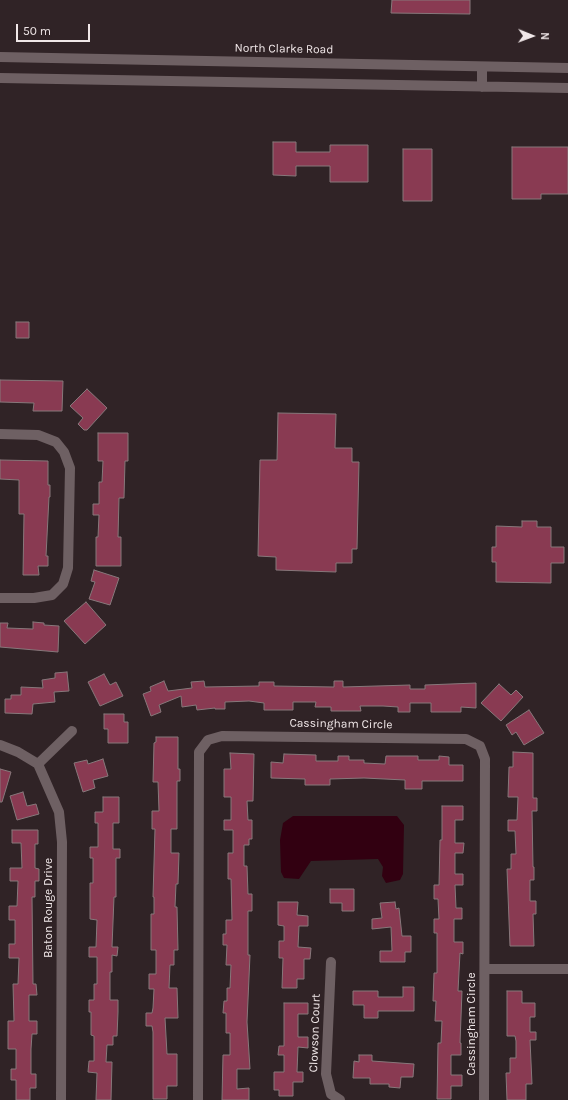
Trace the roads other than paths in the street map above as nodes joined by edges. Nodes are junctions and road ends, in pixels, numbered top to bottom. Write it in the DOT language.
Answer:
graph roads {
  1 [pos="0,57"];
  2 [pos="482,66"];
  3 [pos="568,68"];
  4 [pos="0,78"];
  5 [pos="482,87"];
  6 [pos="568,88"];
  7 [pos="0,434"];
  8 [pos="0,598"];
  9 [pos="72,731"];
  10 [pos="0,746"];
  11 [pos="38,764"];
  12 [pos="331,962"];
  13 [pos="485,969"];
  14 [pos="568,969"];
  15 [pos="61,1100"];
  16 [pos="198,1100"];
  17 [pos="340,1100"];
  18 [pos="484,1100"];
  1 -- 2 [label="street, North Clarke Road"];
  2 -- 3 [label="street, North Clarke Road"];
  2 -- 5 [label="street"];
  4 -- 5 [label="street"];
  5 -- 6 [label="street"];
  7 -- 8 [label="street"];
  9 -- 11 [label="street"];
  10 -- 11 [label="street"];
  11 -- 15 [label="street, Baton Rouge Drive"];
  12 -- 17 [label="street, Clowson Court"];
  13 -- 14 [label="street"];
  13 -- 16 [label="street, Cassingham Circle"];
  13 -- 18 [label="street, Cassingham Circle"];
}
